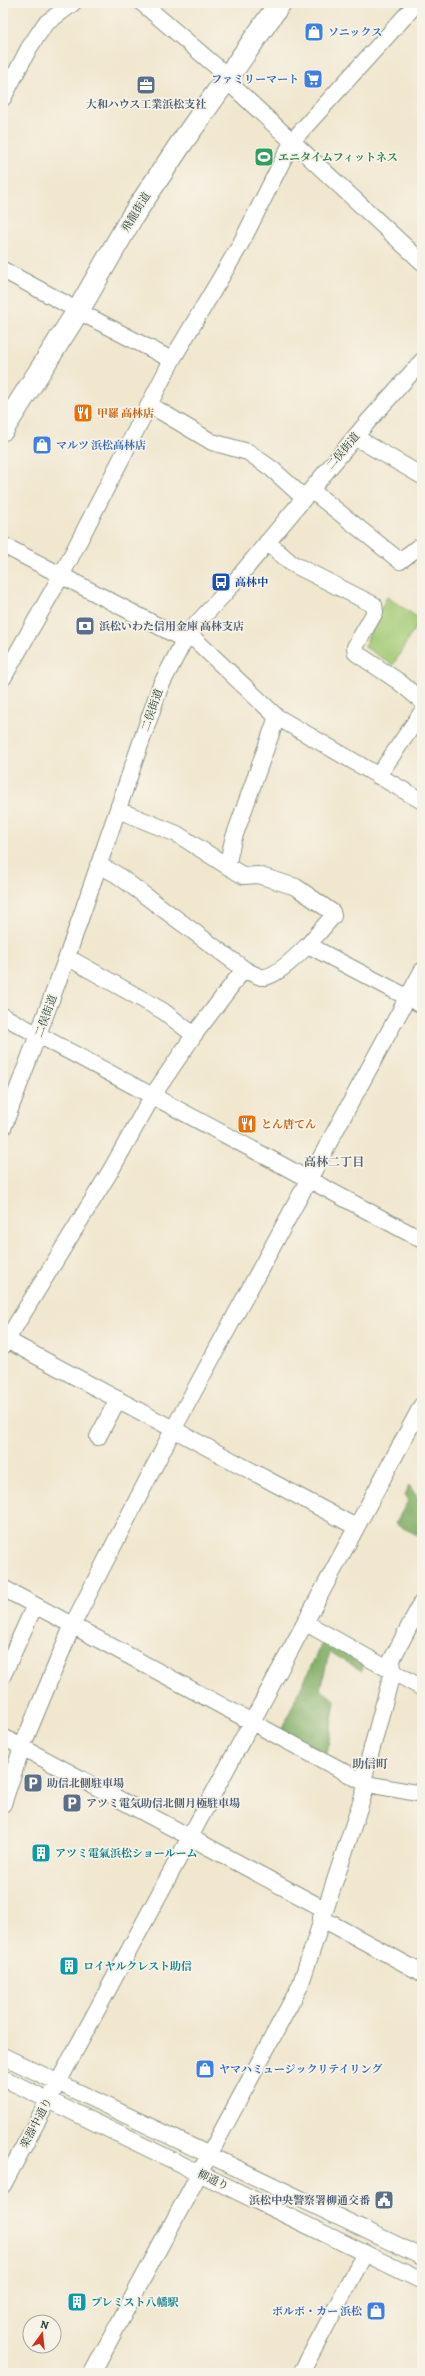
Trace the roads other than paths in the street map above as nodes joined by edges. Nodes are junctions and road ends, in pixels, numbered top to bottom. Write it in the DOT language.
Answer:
graph roads {
  1 [pos="73,3"];
  2 [pos="142,3"];
  3 [pos="265,3"];
  4 [pos="280,3"];
  5 [pos="417,3"];
  6 [pos="222,73"];
  7 [pos="3,98"];
  8 [pos="293,140"];
  9 [pos="422,262"];
  10 [pos="3,270"];
  11 [pos="72,308"];
  12 [pos="172,360"];
  13 [pos="422,360"];
  14 [pos="3,403"];
  15 [pos="150,406"];
  16 [pos="3,429"];
  17 [pos="355,437"];
  18 [pos="422,476"];
  19 [pos="307,494"];
  20 [pos="267,542"];
  21 [pos="3,545"];
  22 [pos="422,552"];
  23 [pos="61,576"];
  24 [pos="186,637"];
  25 [pos="3,678"];
  26 [pos="422,701"];
  27 [pos="422,712"];
  28 [pos="277,717"];
  29 [pos="378,776"];
  30 [pos="422,801"];
  31 [pos="118,810"];
  32 [pos="98,865"];
  33 [pos="227,866"];
  34 [pos="308,945"];
  35 [pos="67,957"];
  36 [pos="244,969"];
  37 [pos="422,971"];
  38 [pos="408,997"];
  39 [pos="422,1005"];
  40 [pos="3,1016"];
  41 [pos="194,1035"];
  42 [pos="39,1036"];
  43 [pos="153,1095"];
  44 [pos="3,1128"];
  45 [pos="308,1179"];
  46 [pos="422,1240"];
  47 [pos="4,1341"];
  48 [pos="118,1399"];
  49 [pos="422,1405"];
  50 [pos="174,1428"];
  51 [pos="416,1429"];
  52 [pos="98,1436"];
  53 [pos="356,1527"];
  54 [pos="3,1588"];
  55 [pos="422,1602"];
  56 [pos="35,1605"];
  57 [pos="306,1623"];
  58 [pos="73,1624"];
  59 [pos="393,1670"];
  60 [pos="3,1675"];
  61 [pos="422,1688"];
  62 [pos="254,1722"];
  63 [pos="3,1737"];
  64 [pos="22,1747"];
  65 [pos="365,1783"];
  66 [pos="422,1794"];
  67 [pos="3,1804"];
  68 [pos="189,1837"];
  69 [pos="323,1913"];
  70 [pos="422,1974"];
  71 [pos="3,2056"];
  72 [pos="3,2078"];
  73 [pos="58,2082"];
  74 [pos="48,2101"];
  75 [pos="208,2155"];
  76 [pos="198,2173"];
  77 [pos="3,2185"];
  78 [pos="365,2253"];
  79 [pos="422,2257"];
  80 [pos="422,2282"];
  81 [pos="92,2373"];
  82 [pos="302,2373"];
  1 -- 7 [label="street"];
  2 -- 6 [label="street"];
  3 -- 6 [label="highway, 飛龍街道"];
  4 -- 6 [label="highway, 飛龍街道"];
  5 -- 8 [label="street"];
  6 -- 8 [label="street"];
  6 -- 11 [label="highway, 飛龍街道"];
  8 -- 9 [label="street"];
  8 -- 12 [label="street"];
  10 -- 11 [label="street"];
  11 -- 12 [label="street"];
  11 -- 14 [label="highway, 飛龍街道"];
  11 -- 16 [label="highway, 飛龍街道"];
  12 -- 15 [label="street"];
  13 -- 17 [label="street, 二俣街道"];
  15 -- 19 [label="street"];
  15 -- 23 [label="street"];
  17 -- 18 [label="street"];
  17 -- 19 [label="street, 二俣街道"];
  19 -- 20 [label="street, 二俣街道"];
  19 -- 22 [label="street"];
  20 -- 24 [label="street, 二俣街道"];
  20 -- 26 [label="street"];
  21 -- 23 [label="street"];
  23 -- 24 [label="street"];
  23 -- 25 [label="street"];
  24 -- 28 [label="street"];
  24 -- 31 [label="street, 二俣街道"];
  27 -- 29 [label="street"];
  28 -- 29 [label="street"];
  28 -- 33 [label="street"];
  29 -- 30 [label="street"];
  31 -- 32 [label="street, 二俣街道"];
  31 -- 33 [label="street"];
  32 -- 35 [label="street, 二俣街道"];
  32 -- 36 [label="street"];
  33 -- 34 [label="street"];
  34 -- 36 [label="street"];
  34 -- 38 [label="street"];
  35 -- 41 [label="street"];
  35 -- 42 [label="street, 二俣街道"];
  36 -- 41 [label="street"];
  37 -- 38 [label="street"];
  38 -- 39 [label="street"];
  38 -- 45 [label="street"];
  40 -- 42 [label="street"];
  41 -- 43 [label="street"];
  42 -- 43 [label="street"];
  42 -- 44 [label="street, 二俣街道"];
  43 -- 45 [label="street"];
  43 -- 47 [label="street"];
  45 -- 46 [label="street"];
  45 -- 50 [label="street"];
  47 -- 48 [label="street"];
  48 -- 50 [label="street"];
  48 -- 52 [label="street"];
  49 -- 51 [label="street, 楽器中通り"];
  50 -- 53 [label="street"];
  50 -- 58 [label="street"];
  51 -- 53 [label="street, 楽器中通り"];
  53 -- 57 [label="street, 楽器中通り"];
  54 -- 56 [label="street"];
  55 -- 59 [label="street"];
  56 -- 58 [label="street"];
  56 -- 60 [label="street"];
  57 -- 59 [label="street"];
  57 -- 62 [label="street, 楽器中通り"];
  58 -- 62 [label="street"];
  58 -- 64 [label="street"];
  59 -- 61 [label="street"];
  59 -- 65 [label="street"];
  62 -- 65 [label="street"];
  62 -- 68 [label="street, 楽器中通り"];
  63 -- 64 [label="street"];
  64 -- 67 [label="street"];
  64 -- 68 [label="street"];
  65 -- 66 [label="street"];
  65 -- 69 [label="street"];
  68 -- 69 [label="street"];
  68 -- 73 [label="street, 楽器中通り"];
  69 -- 70 [label="street"];
  69 -- 75 [label="street"];
  71 -- 73 [label="street, 柳通り"];
  72 -- 74 [label="street, 柳通り"];
  73 -- 74 [label="street, 楽器中通り"];
  73 -- 75 [label="street, 柳通り"];
  74 -- 76 [label="street, 柳通り"];
  74 -- 77 [label="street, 楽器中通り"];
  75 -- 76 [label="street"];
  75 -- 79 [label="street, 柳通り"];
  76 -- 78 [label="street, 柳通り"];
  76 -- 81 [label="street"];
  78 -- 80 [label="street, 柳通り"];
  78 -- 82 [label="street"];
}
